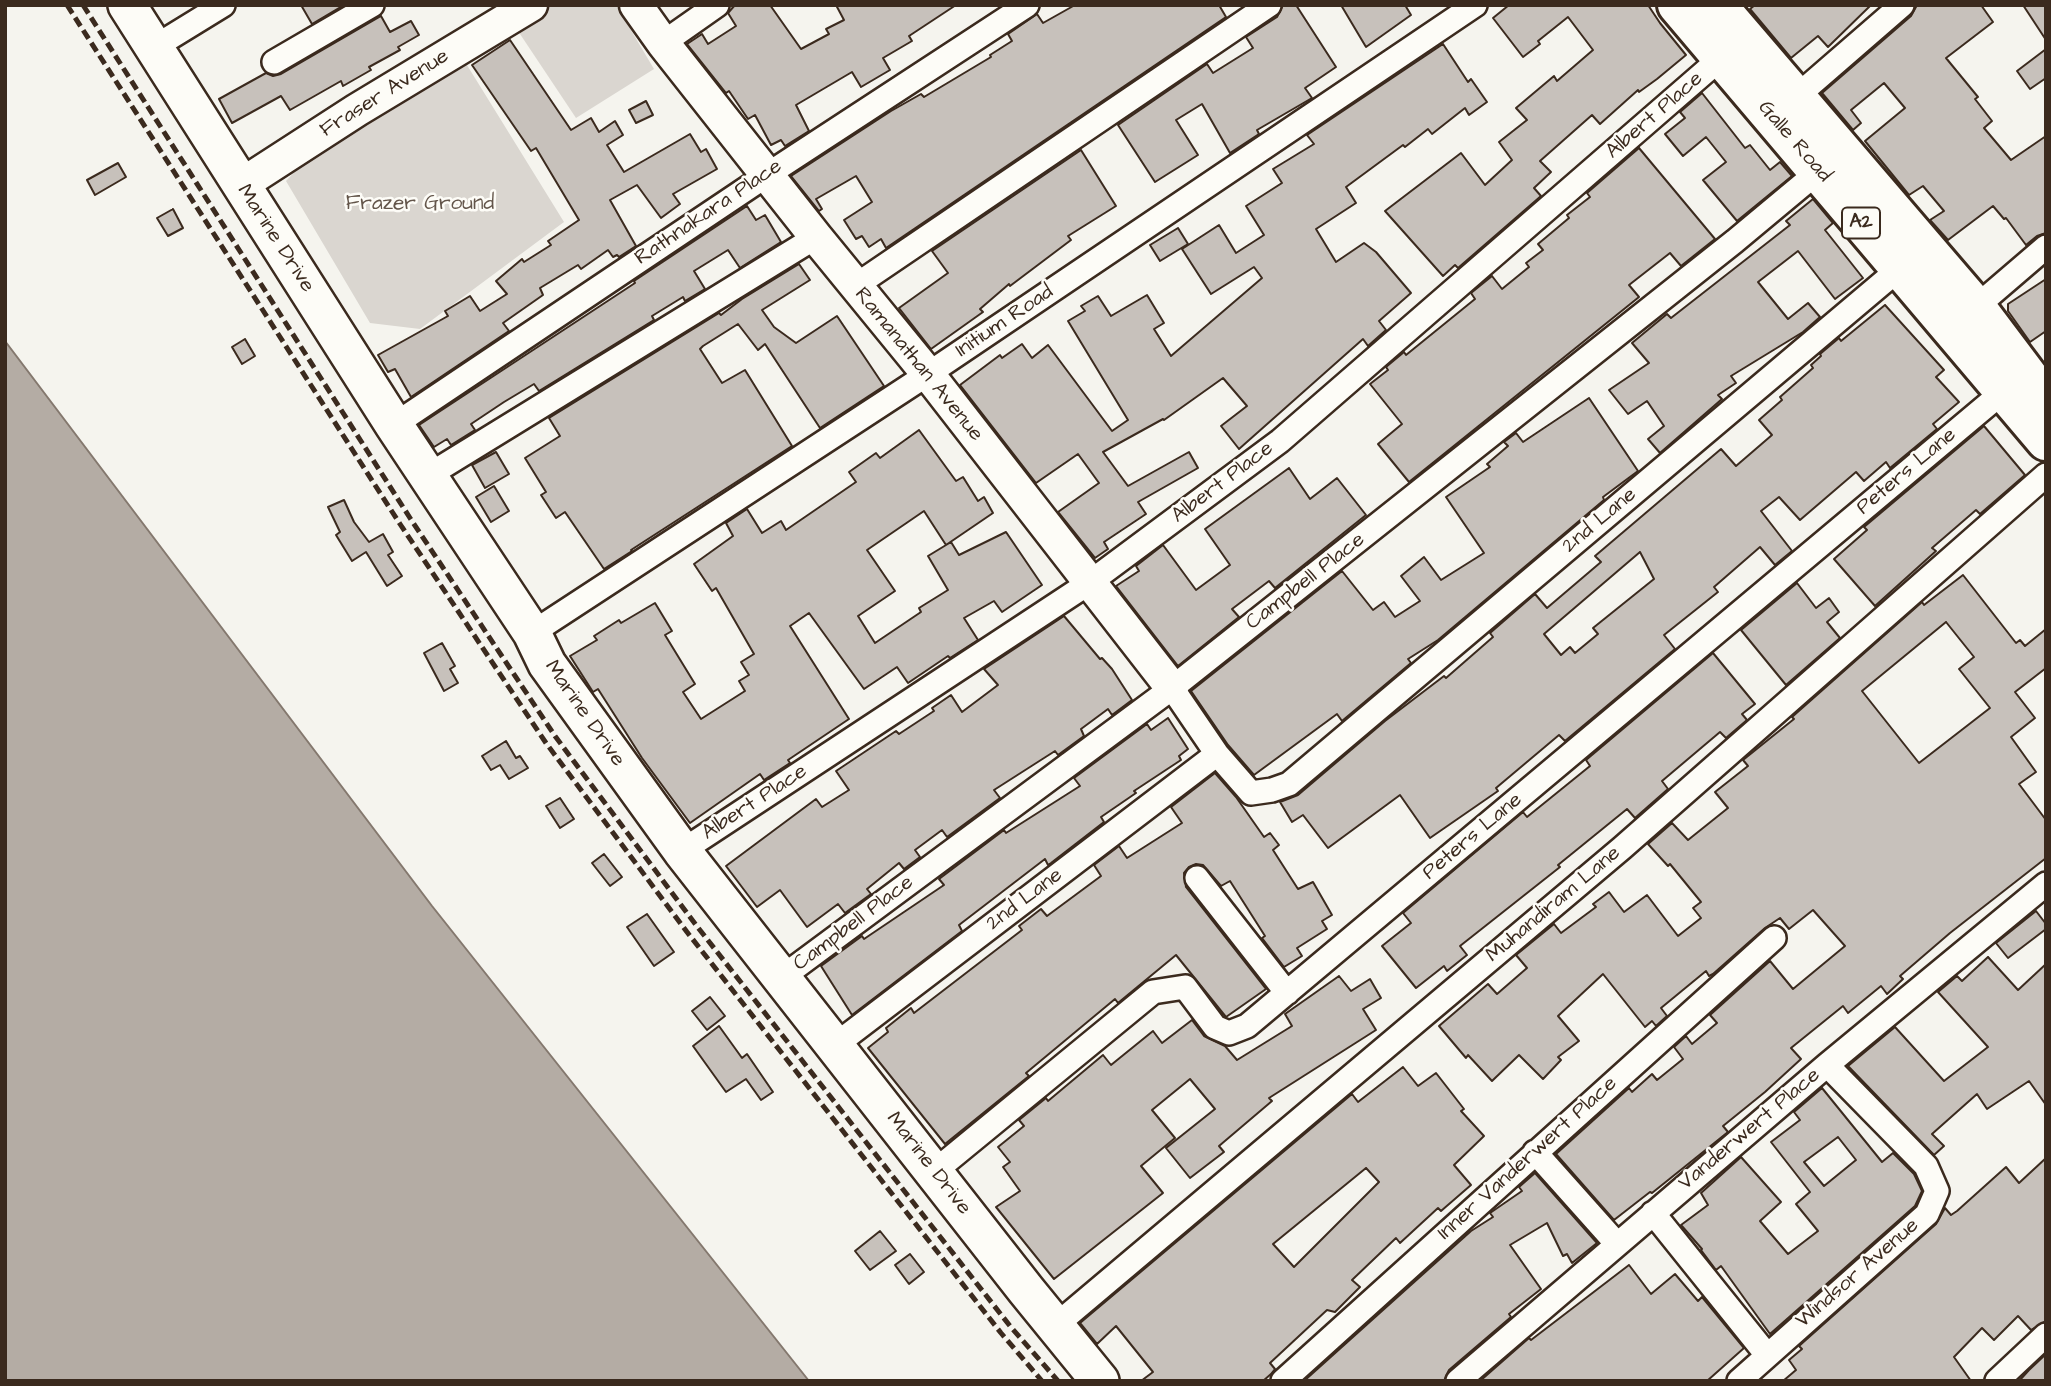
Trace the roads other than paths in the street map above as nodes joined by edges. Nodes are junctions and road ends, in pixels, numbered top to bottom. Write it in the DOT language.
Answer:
graph roads {
  1 [pos="127,5"];
  2 [pos="223,5"];
  3 [pos="372,5"];
  4 [pos="531,5"];
  5 [pos="636,5"];
  6 [pos="717,5"];
  7 [pos="1027,5"];
  8 [pos="1269,5"];
  9 [pos="1475,5"];
  10 [pos="1677,5"];
  11 [pos="1902,5"];
  12 [pos="1730,23"];
  13 [pos="663,43"];
  14 [pos="153,48"];
  15 [pos="274,62"];
  16 [pos="1796,97"];
  17 [pos="1819,171"];
  18 [pos="767,175"];
  19 [pos="241,186"];
  20 [pos="816,237"];
  21 [pos="2046,247"];
  22 [pos="1912,259"];
  23 [pos="855,286"];
  24 [pos="1976,307"];
  25 [pos="928,374"];
  26 [pos="2004,391"];
  27 [pos="2046,400"];
  28 [pos="394,425"];
  29 [pos="2046,441"];
  30 [pos="429,475"];
  31 [pos="2046,475"];
  32 [pos="1089,583"];
  33 [pos="532,633"];
  34 [pos="1172,688"];
  35 [pos="1216,754"];
  36 [pos="682,851"];
  37 [pos="1197,878"];
  38 [pos="2046,884"];
  39 [pos="1774,938"];
  40 [pos="781,978"];
  41 [pos="1287,993"];
  42 [pos="834,1046"];
  43 [pos="1827,1065"];
  44 [pos="1535,1152"];
  45 [pos="935,1171"];
  46 [pos="1653,1213"];
  47 [pos="1617,1244"];
  48 [pos="1055,1326"];
  49 [pos="2046,1335"];
  50 [pos="1767,1354"];
  51 [pos="1100,1381"];
  52 [pos="1283,1381"];
  53 [pos="1458,1381"];
  54 [pos="1739,1381"];
  55 [pos="1997,1381"];
  1 -- 14 [label="main road, Marine Drive"];
  2 -- 14 [label="street"];
  3 -- 15 [label="street"];
  4 -- 19 [label="street, Fraser Avenue"];
  5 -- 13 [label="street"];
  6 -- 13 [label="street"];
  7 -- 18 [label="street, Rathnakara Place"];
  8 -- 23 [label="street"];
  9 -- 25 [label="street, Initium Road"];
  10 -- 12 [label="highway, Galle Road / A2"];
  11 -- 16 [label="street"];
  12 -- 16 [label="highway, Galle Road / A2"];
  12 -- 17 [label="highway, Galle Road / A2"];
  12 -- 32 [label="street, Albert Place"];
  13 -- 18 [label="street, Ramanathan Avenue"];
  14 -- 19 [label="main road, Marine Drive"];
  16 -- 22 [label="highway, Galle Road / A2"];
  17 -- 22 [label="highway, Galle Road / A2"];
  17 -- 34 [label="street, Campbell Place"];
  18 -- 20 [label="street, Ramanathan Avenue"];
  18 -- 28 [label="street, Rathnakara Place"];
  19 -- 28 [label="main road, Marine Drive"];
  20 -- 23 [label="street, Ramanathan Avenue"];
  20 -- 30 [label="street"];
  21 -- 24 [label="street"];
  22 -- 24 [label="highway, Galle Road / A2"];
  22 -- 26 [label="highway, Galle Road / A2"];
  22 -- 35 [label="street, 2nd Lane"];
  23 -- 25 [label="street, Ramanathan Avenue"];
  24 -- 27 [label="highway, Galle Road / A2"];
  25 -- 32 [label="street, Ramanathan Avenue"];
  25 -- 33 [label="street, Initium Road"];
  26 -- 29 [label="highway, Galle Road / A2"];
  26 -- 41 [label="street, Peters Lane"];
  28 -- 30 [label="main road, Marine Drive"];
  30 -- 33 [label="main road, Marine Drive"];
  31 -- 48 [label="street, Muhandiram Lane"];
  32 -- 34 [label="street, Ramanathan Avenue"];
  32 -- 36 [label="street, Albert Place"];
  33 -- 36 [label="main road, Marine Drive"];
  34 -- 35 [label="street"];
  34 -- 40 [label="street, Campbell Place"];
  35 -- 42 [label="street, 2nd Lane"];
  36 -- 40 [label="main road, Marine Drive"];
  37 -- 41 [label="street"];
  38 -- 43 [label="street, Vanderwert Place"];
  39 -- 44 [label="street, Inner Vanderwert Place"];
  40 -- 42 [label="main road, Marine Drive"];
  41 -- 45 [label="street, Peters Lane"];
  42 -- 45 [label="main road, Marine Drive"];
  43 -- 46 [label="street, Vanderwert Place"];
  43 -- 50 [label="street, Windsor Avenue"];
  44 -- 47 [label="street"];
  44 -- 52 [label="street, Inner Vanderwert Place"];
  45 -- 48 [label="main road, Marine Drive"];
  46 -- 47 [label="street, Vanderwert Place"];
  46 -- 50 [label="street"];
  47 -- 53 [label="street, Vanderwert Place"];
  48 -- 51 [label="main road, Marine Drive"];
  49 -- 55 [label="street"];
  50 -- 54 [label="street, Windsor Avenue"];
}
